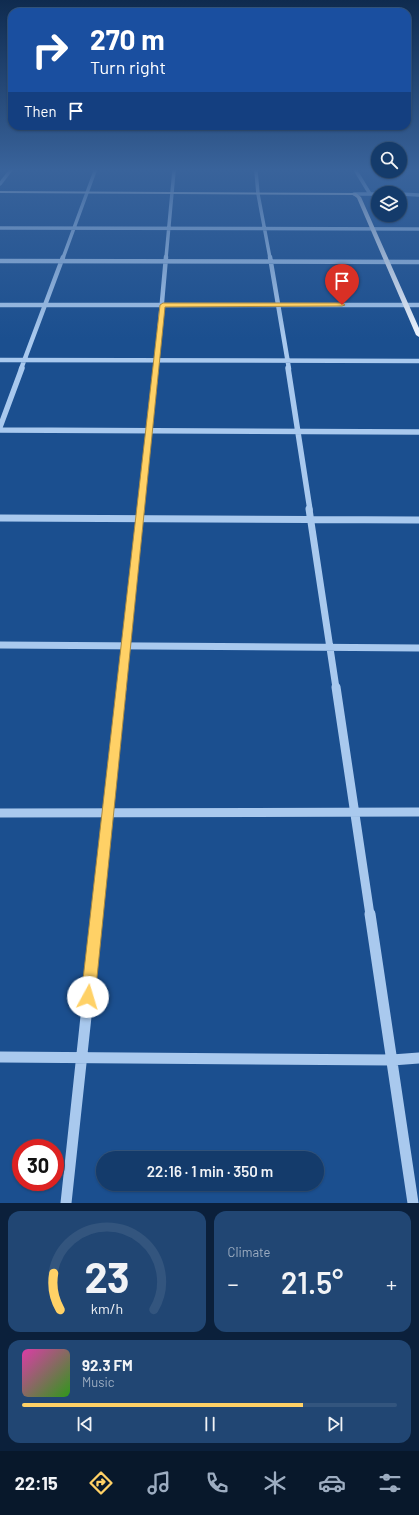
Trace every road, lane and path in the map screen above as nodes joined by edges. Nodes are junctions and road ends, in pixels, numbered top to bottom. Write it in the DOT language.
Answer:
graph roads {
  1 [pos="0,228"];
  2 [pos="73,228"];
  3 [pos="169,228"];
  4 [pos="264,229"];
  5 [pos="373,229"];
  6 [pos="419,229"];
  7 [pos="0,262"];
  8 [pos="60,262"];
  9 [pos="166,262"];
  10 [pos="271,262"];
  11 [pos="387,262"];
  12 [pos="419,262"];
  13 [pos="0,305"];
  14 [pos="45,305"];
  15 [pos="163,305"];
  16 [pos="279,305"];
  17 [pos="406,305"];
  18 [pos="419,305"];
  19 [pos="419,335"];
  20 [pos="0,360"];
  21 [pos="24,360"];
  22 [pos="157,360"];
  23 [pos="287,360"];
  24 [pos="419,361"];
  25 [pos="0,429"];
  26 [pos="149,431"];
  27 [pos="298,431"];
  28 [pos="419,432"];
  29 [pos="0,518"];
  30 [pos="140,519"];
  31 [pos="311,520"];
  32 [pos="419,520"];
  33 [pos="0,645"];
  34 [pos="126,646"];
  35 [pos="330,647"];
  36 [pos="419,648"];
  37 [pos="355,812"];
  38 [pos="419,812"];
  39 [pos="0,813"];
  40 [pos="108,813"];
  41 [pos="0,1058"];
  42 [pos="82,1058"];
  43 [pos="419,1058"];
  44 [pos="392,1060"];
  45 [pos="66,1203"];
  46 [pos="413,1203"];
  1 -- 2 [label="street"];
  2 -- 3 [label="street"];
  2 -- 8 [label="street"];
  3 -- 4 [label="street"];
  3 -- 9 [label="street"];
  4 -- 5 [label="street"];
  4 -- 10 [label="street"];
  5 -- 6 [label="street"];
  5 -- 11 [label="main road"];
  7 -- 8 [label="street"];
  8 -- 9 [label="street"];
  8 -- 14 [label="street"];
  9 -- 10 [label="street"];
  9 -- 15 [label="street"];
  10 -- 11 [label="street"];
  10 -- 16 [label="street"];
  11 -- 12 [label="street"];
  11 -- 17 [label="main road"];
  13 -- 14 [label="street"];
  14 -- 15 [label="street"];
  14 -- 21 [label="street"];
  15 -- 16 [label="street"];
  15 -- 22 [label="street"];
  16 -- 17 [label="street"];
  16 -- 23 [label="street"];
  17 -- 18 [label="street"];
  17 -- 19 [label="main road"];
  20 -- 21 [label="street"];
  21 -- 22 [label="street"];
  21 -- 25 [label="street"];
  22 -- 23 [label="street"];
  22 -- 26 [label="street"];
  23 -- 24 [label="street"];
  23 -- 27 [label="street"];
  25 -- 26 [label="street"];
  26 -- 27 [label="street"];
  26 -- 30 [label="street"];
  27 -- 28 [label="street"];
  27 -- 31 [label="street"];
  29 -- 30 [label="street"];
  30 -- 31 [label="street"];
  30 -- 34 [label="street"];
  31 -- 32 [label="street"];
  31 -- 35 [label="street"];
  33 -- 34 [label="street"];
  34 -- 35 [label="street"];
  34 -- 40 [label="street"];
  35 -- 36 [label="street"];
  35 -- 37 [label="street"];
  37 -- 38 [label="street"];
  37 -- 40 [label="street"];
  37 -- 44 [label="street"];
  39 -- 40 [label="street"];
  40 -- 42 [label="street"];
  41 -- 42 [label="street"];
  42 -- 44 [label="street"];
  42 -- 45 [label="street"];
  43 -- 44 [label="street"];
  44 -- 46 [label="street"];
}
